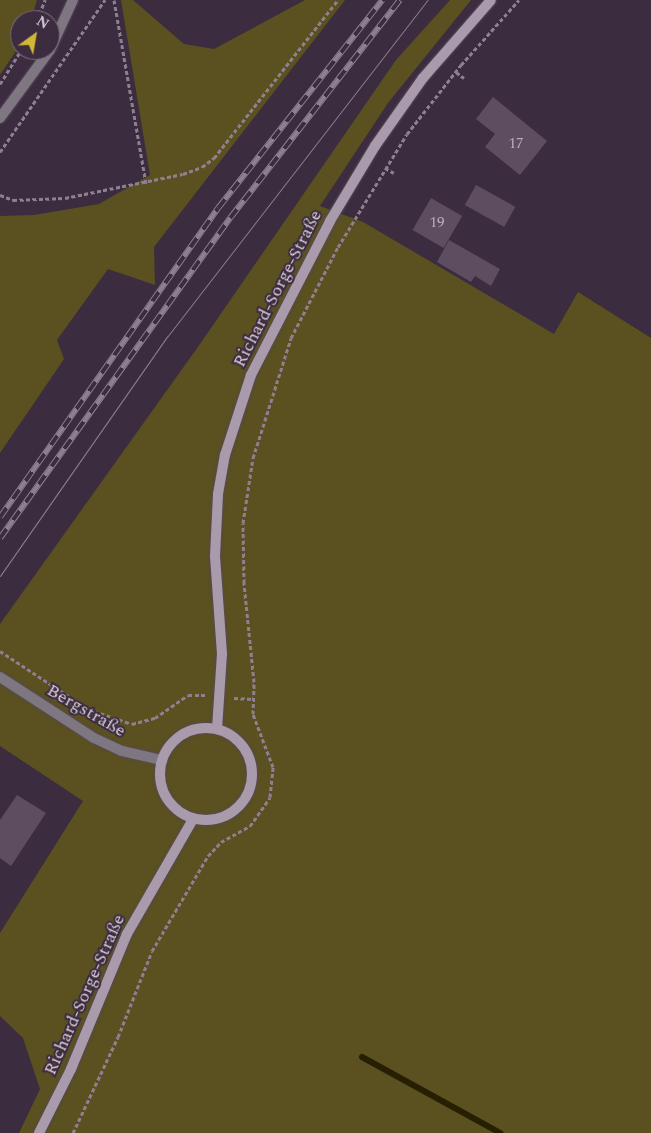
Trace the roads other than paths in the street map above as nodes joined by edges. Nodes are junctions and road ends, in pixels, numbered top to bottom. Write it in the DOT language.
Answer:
graph roads {
  1 [pos="73,0"];
  2 [pos="491,0"];
  3 [pos="60,28"];
  4 [pos="43,60"];
  5 [pos="0,118"];
  6 [pos="0,677"];
  7 [pos="217,730"];
  8 [pos="162,760"];
  9 [pos="193,819"];
  10 [pos="39,1133"];
  1 -- 3 [label="street"];
  2 -- 7 [label="main road, Richard-Sorge-Straße"];
  4 -- 5 [label="street"];
  6 -- 8 [label="street, Bergstraße"];
  7 -- 8 [label="main road"];
  7 -- 9 [label="main road"];
  8 -- 9 [label="main road"];
  9 -- 10 [label="main road, Richard-Sorge-Straße"];
}
